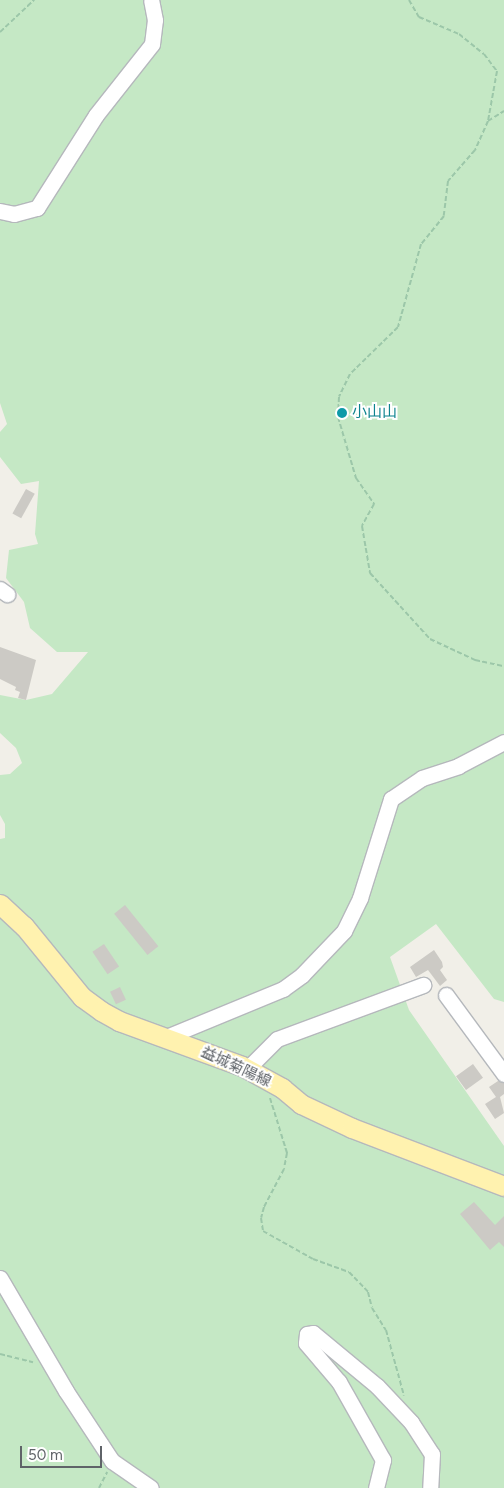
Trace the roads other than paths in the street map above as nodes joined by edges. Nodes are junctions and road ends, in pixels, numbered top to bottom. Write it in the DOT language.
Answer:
graph roads {
  1 [pos="151,0"];
  2 [pos="0,210"];
  3 [pos="504,742"];
  4 [pos="0,904"];
  5 [pos="423,985"];
  6 [pos="446,995"];
  7 [pos="164,1038"];
  8 [pos="247,1069"];
  9 [pos="504,1074"];
  10 [pos="504,1186"];
  11 [pos="0,1278"];
  12 [pos="151,1488"];
  13 [pos="376,1488"];
  14 [pos="430,1488"];
  1 -- 2 [label="street"];
  3 -- 7 [label="street"];
  4 -- 7 [label="main road, 益城菊陽線"];
  5 -- 8 [label="street"];
  6 -- 9 [label="street"];
  7 -- 8 [label="main road, 益城菊陽線"];
  8 -- 10 [label="main road, 益城菊陽線"];
  11 -- 12 [label="street"];
  13 -- 14 [label="street"];
}
